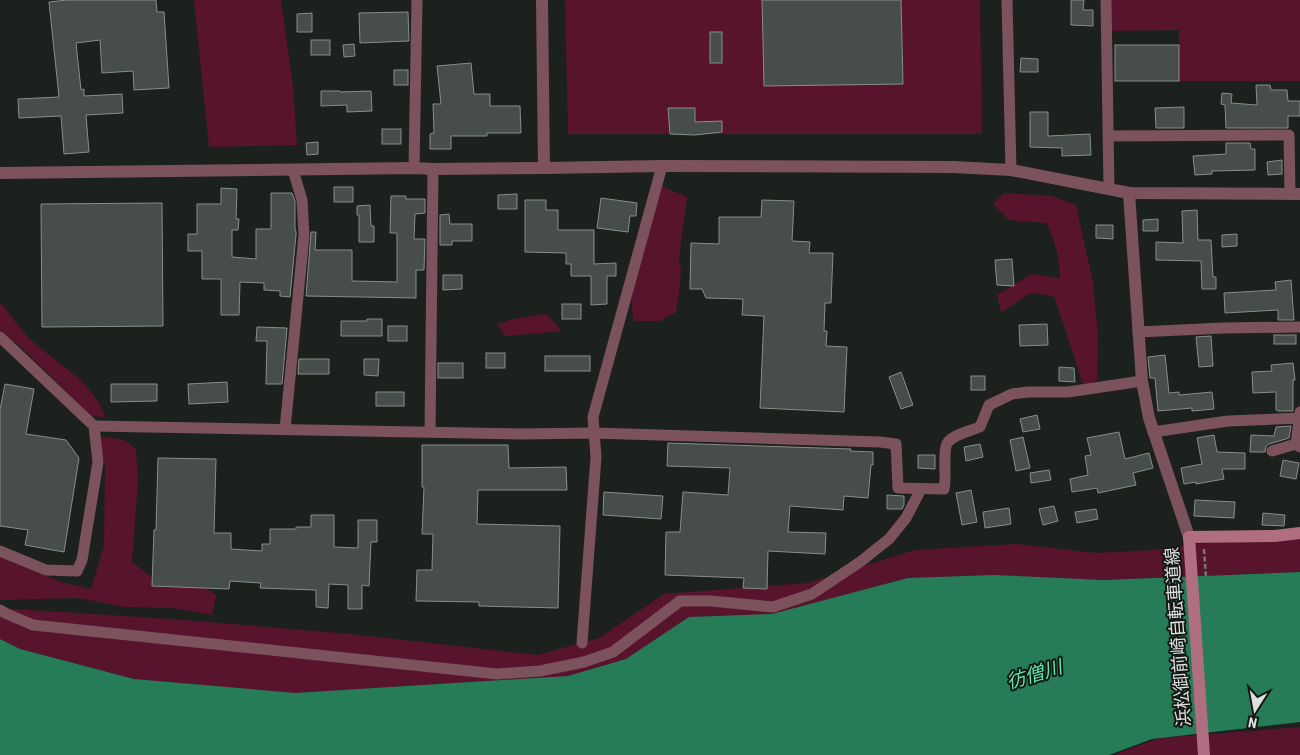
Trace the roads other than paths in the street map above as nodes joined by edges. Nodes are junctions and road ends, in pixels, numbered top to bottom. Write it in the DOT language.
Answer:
graph roads {
  1 [pos="417,0"];
  2 [pos="542,0"];
  3 [pos="1007,0"];
  4 [pos="1106,0"];
  5 [pos="1108,136"];
  6 [pos="662,166"];
  7 [pos="414,168"];
  8 [pos="544,168"];
  9 [pos="433,169"];
  10 [pos="292,170"];
  11 [pos="1011,170"];
  12 [pos="0,173"];
  13 [pos="1110,189"];
  14 [pos="1129,193"];
  15 [pos="1295,194"];
  16 [pos="1300,327"];
  17 [pos="1138,332"];
  18 [pos="0,337"];
  19 [pos="1142,381"];
  20 [pos="1300,412"];
  21 [pos="1300,418"];
  22 [pos="94,426"];
  23 [pos="285,429"];
  24 [pos="430,432"];
  25 [pos="1154,432"];
  26 [pos="594,433"];
  27 [pos="1298,446"];
  28 [pos="1272,451"];
  29 [pos="921,489"];
  30 [pos="1300,533"];
  31 [pos="1189,542"];
  32 [pos="0,551"];
  33 [pos="0,610"];
  34 [pos="582,643"];
  35 [pos="1204,755"];
  1 -- 7 [label="street"];
  2 -- 8 [label="street"];
  3 -- 11 [label="street"];
  4 -- 5 [label="street"];
  5 -- 13 [label="street"];
  5 -- 15 [label="street"];
  6 -- 8 [label="street"];
  6 -- 11 [label="street"];
  6 -- 26 [label="street"];
  7 -- 9 [label="street"];
  7 -- 10 [label="street"];
  8 -- 9 [label="street"];
  9 -- 24 [label="street"];
  10 -- 12 [label="street"];
  10 -- 23 [label="street"];
  11 -- 13 [label="street"];
  13 -- 14 [label="street"];
  14 -- 15 [label="street"];
  14 -- 17 [label="street"];
  16 -- 17 [label="street"];
  17 -- 19 [label="street"];
  18 -- 22 [label="street"];
  19 -- 25 [label="street"];
  19 -- 29 [label="street"];
  20 -- 21 [label="street"];
  21 -- 25 [label="street"];
  21 -- 27 [label="street"];
  22 -- 23 [label="street"];
  22 -- 32 [label="street"];
  23 -- 24 [label="street"];
  24 -- 26 [label="street"];
  25 -- 31 [label="street"];
  26 -- 29 [label="street"];
  26 -- 34 [label="street"];
  27 -- 28 [label="street"];
  29 -- 33 [label="street"];
  30 -- 31 [label="main road, 浜松御前崎自転車道線"];
  31 -- 35 [label="main road, 浜松御前崎自転車道線"];
}
